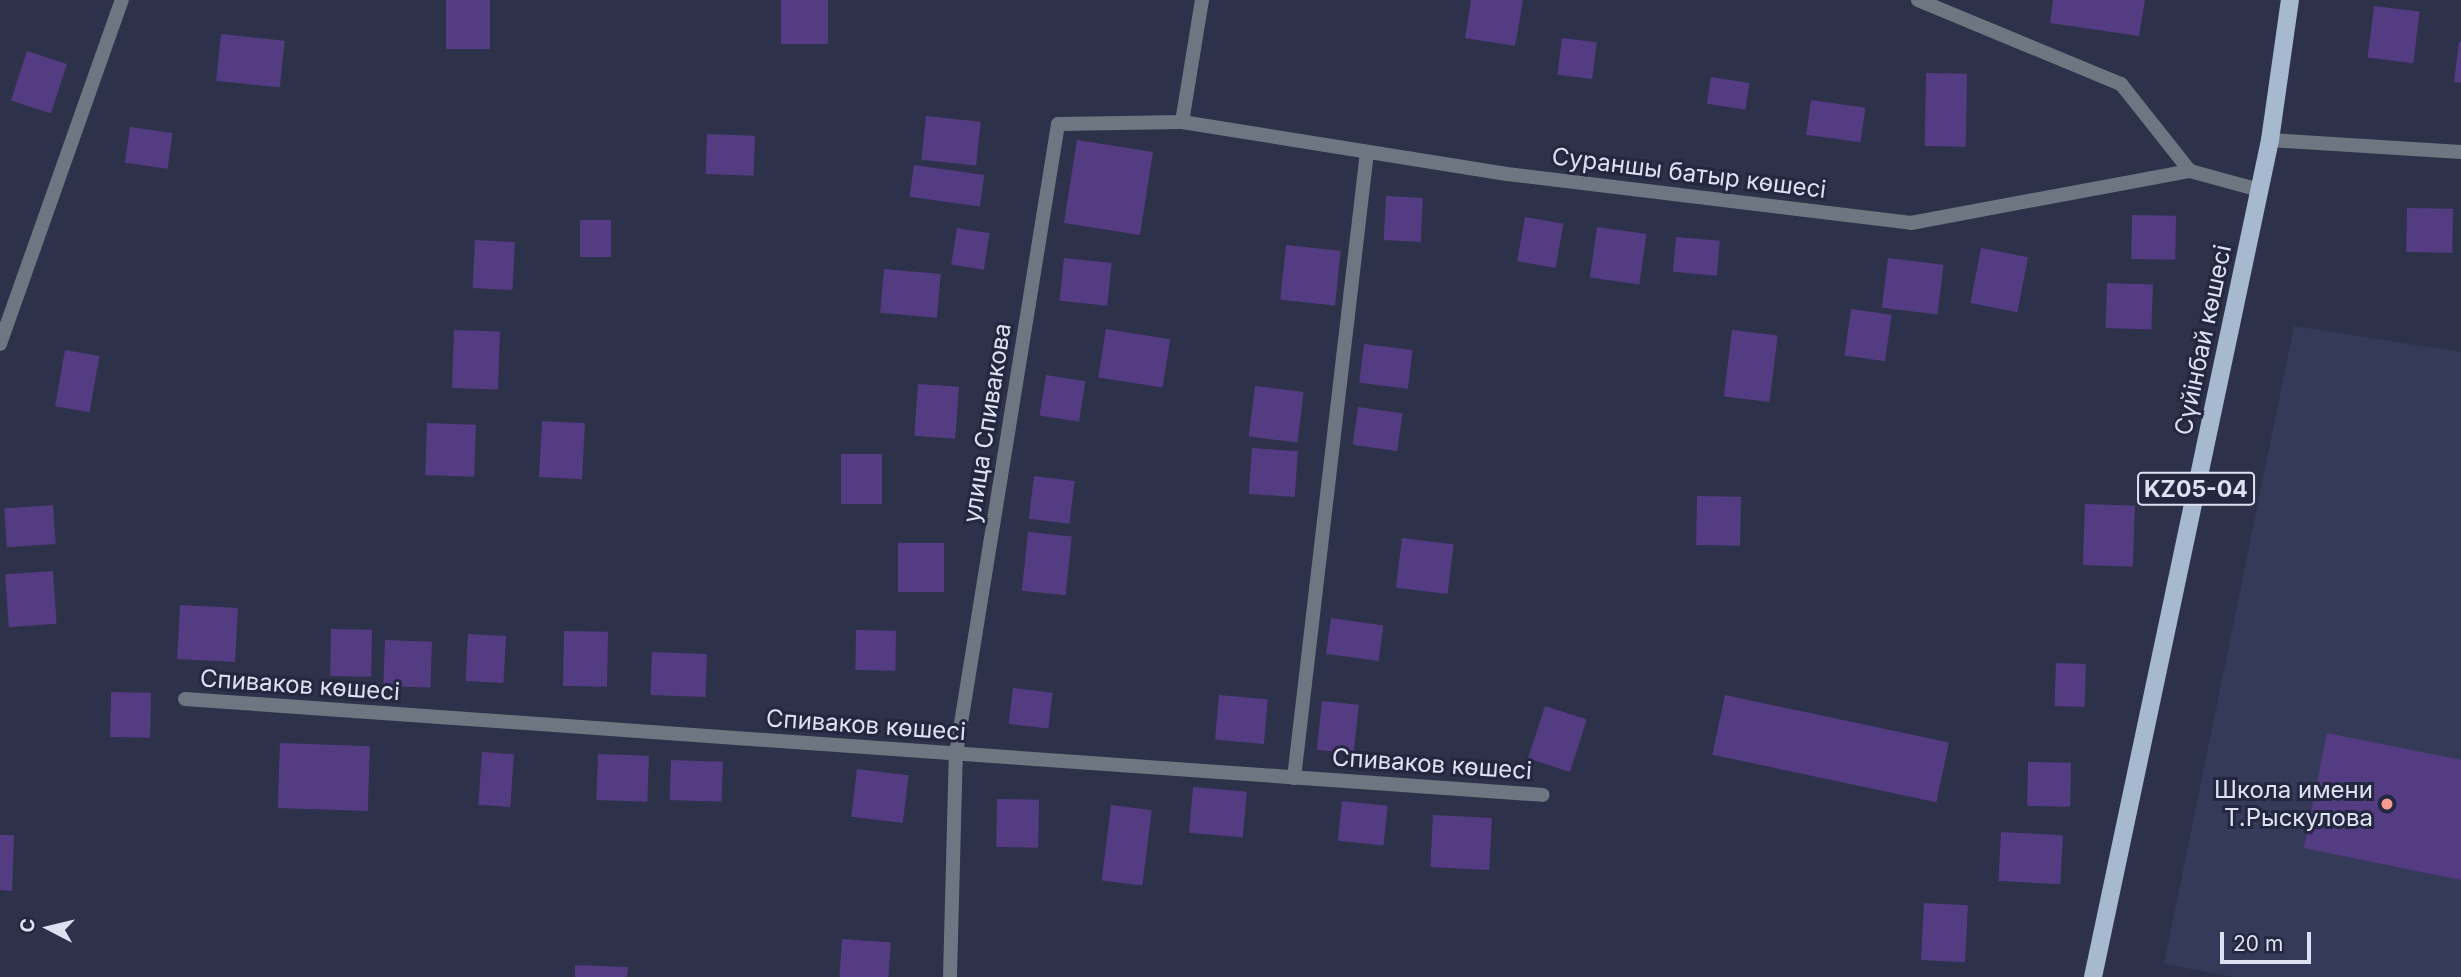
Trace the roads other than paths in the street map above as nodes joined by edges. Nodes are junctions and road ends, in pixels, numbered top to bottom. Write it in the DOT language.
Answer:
graph roads {
  1 [pos="122,0"];
  2 [pos="1202,0"];
  3 [pos="1918,0"];
  4 [pos="2290,0"];
  5 [pos="1182,122"];
  6 [pos="2270,140"];
  7 [pos="1367,152"];
  8 [pos="2461,152"];
  9 [pos="2190,171"];
  10 [pos="2259,190"];
  11 [pos="0,344"];
  12 [pos="185,699"];
  13 [pos="956,754"];
  14 [pos="1294,778"];
  15 [pos="1544,795"];
  16 [pos="950,977"];
  17 [pos="2093,977"];
  1 -- 11 [label="street"];
  2 -- 5 [label="street"];
  3 -- 9 [label="street"];
  4 -- 6 [label="main road, Сүйінбай көшесі / KZ05-04"];
  5 -- 7 [label="street, Сураншы батыр көшесі"];
  5 -- 13 [label="street, улица Спивакова"];
  6 -- 8 [label="street"];
  6 -- 10 [label="main road, Сүйінбай көшесі / KZ05-04"];
  7 -- 9 [label="street, Сураншы батыр көшесі"];
  7 -- 14 [label="street"];
  9 -- 10 [label="street"];
  10 -- 17 [label="main road, Сүйінбай көшесі / KZ05-04"];
  12 -- 13 [label="street, Спиваков көшесі"];
  13 -- 14 [label="street, Спиваков көшесі"];
  13 -- 16 [label="street, улица Спивакова"];
  14 -- 15 [label="street, Спиваков көшесі"];
}
